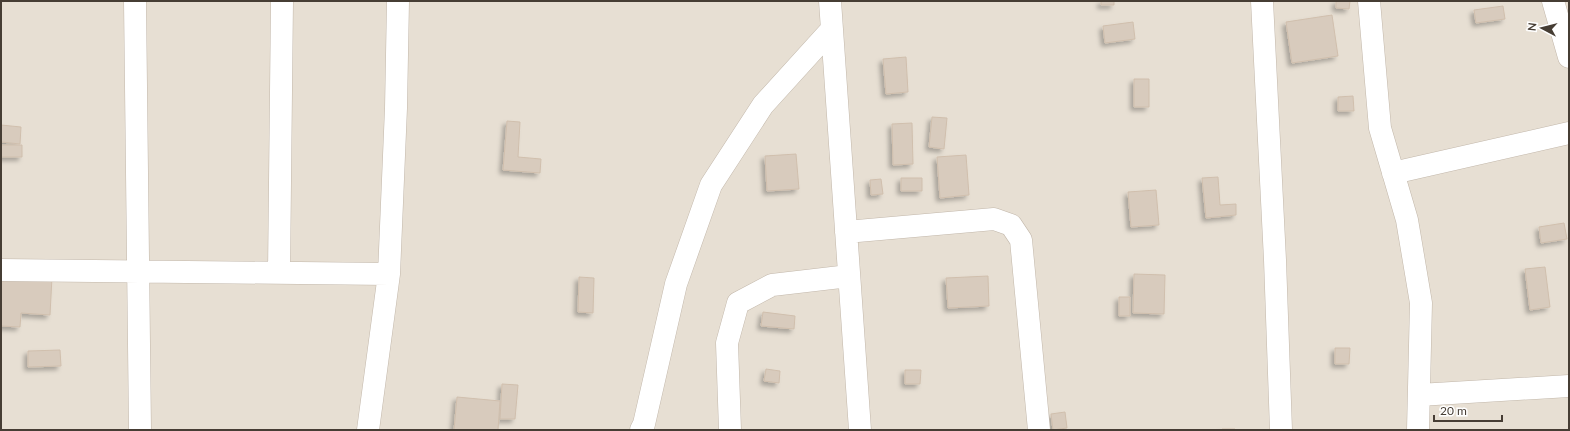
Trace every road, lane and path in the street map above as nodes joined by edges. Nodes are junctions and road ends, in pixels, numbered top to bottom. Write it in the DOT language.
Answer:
graph roads {
  1 [pos="135,1"];
  2 [pos="282,1"];
  3 [pos="398,1"];
  4 [pos="830,1"];
  5 [pos="1262,1"];
  6 [pos="1369,1"];
  7 [pos="1553,1"];
  8 [pos="832,29"];
  9 [pos="1569,57"];
  10 [pos="1569,133"];
  11 [pos="1393,173"];
  12 [pos="846,232"];
  13 [pos="1,270"];
  14 [pos="140,271"];
  15 [pos="279,273"];
  16 [pos="389,274"];
  17 [pos="849,276"];
  18 [pos="1569,386"];
  19 [pos="1419,395"];
  20 [pos="140,430"];
  21 [pos="368,430"];
  22 [pos="641,430"];
  23 [pos="730,430"];
  24 [pos="860,430"];
  25 [pos="1039,430"];
  26 [pos="1281,430"];
  27 [pos="1418,430"];
  1 -- 14 [label="street"];
  2 -- 15 [label="street"];
  3 -- 16 [label="street"];
  4 -- 8 [label="street"];
  5 -- 26 [label="street"];
  6 -- 11 [label="street"];
  7 -- 9 [label="street"];
  8 -- 12 [label="street"];
  8 -- 22 [label="street"];
  10 -- 11 [label="street"];
  11 -- 19 [label="street"];
  12 -- 17 [label="street"];
  12 -- 25 [label="street"];
  13 -- 14 [label="street"];
  14 -- 15 [label="street"];
  14 -- 20 [label="street"];
  15 -- 16 [label="street"];
  16 -- 21 [label="street"];
  17 -- 23 [label="street"];
  17 -- 24 [label="street"];
  18 -- 19 [label="street"];
  19 -- 27 [label="street"];
}
